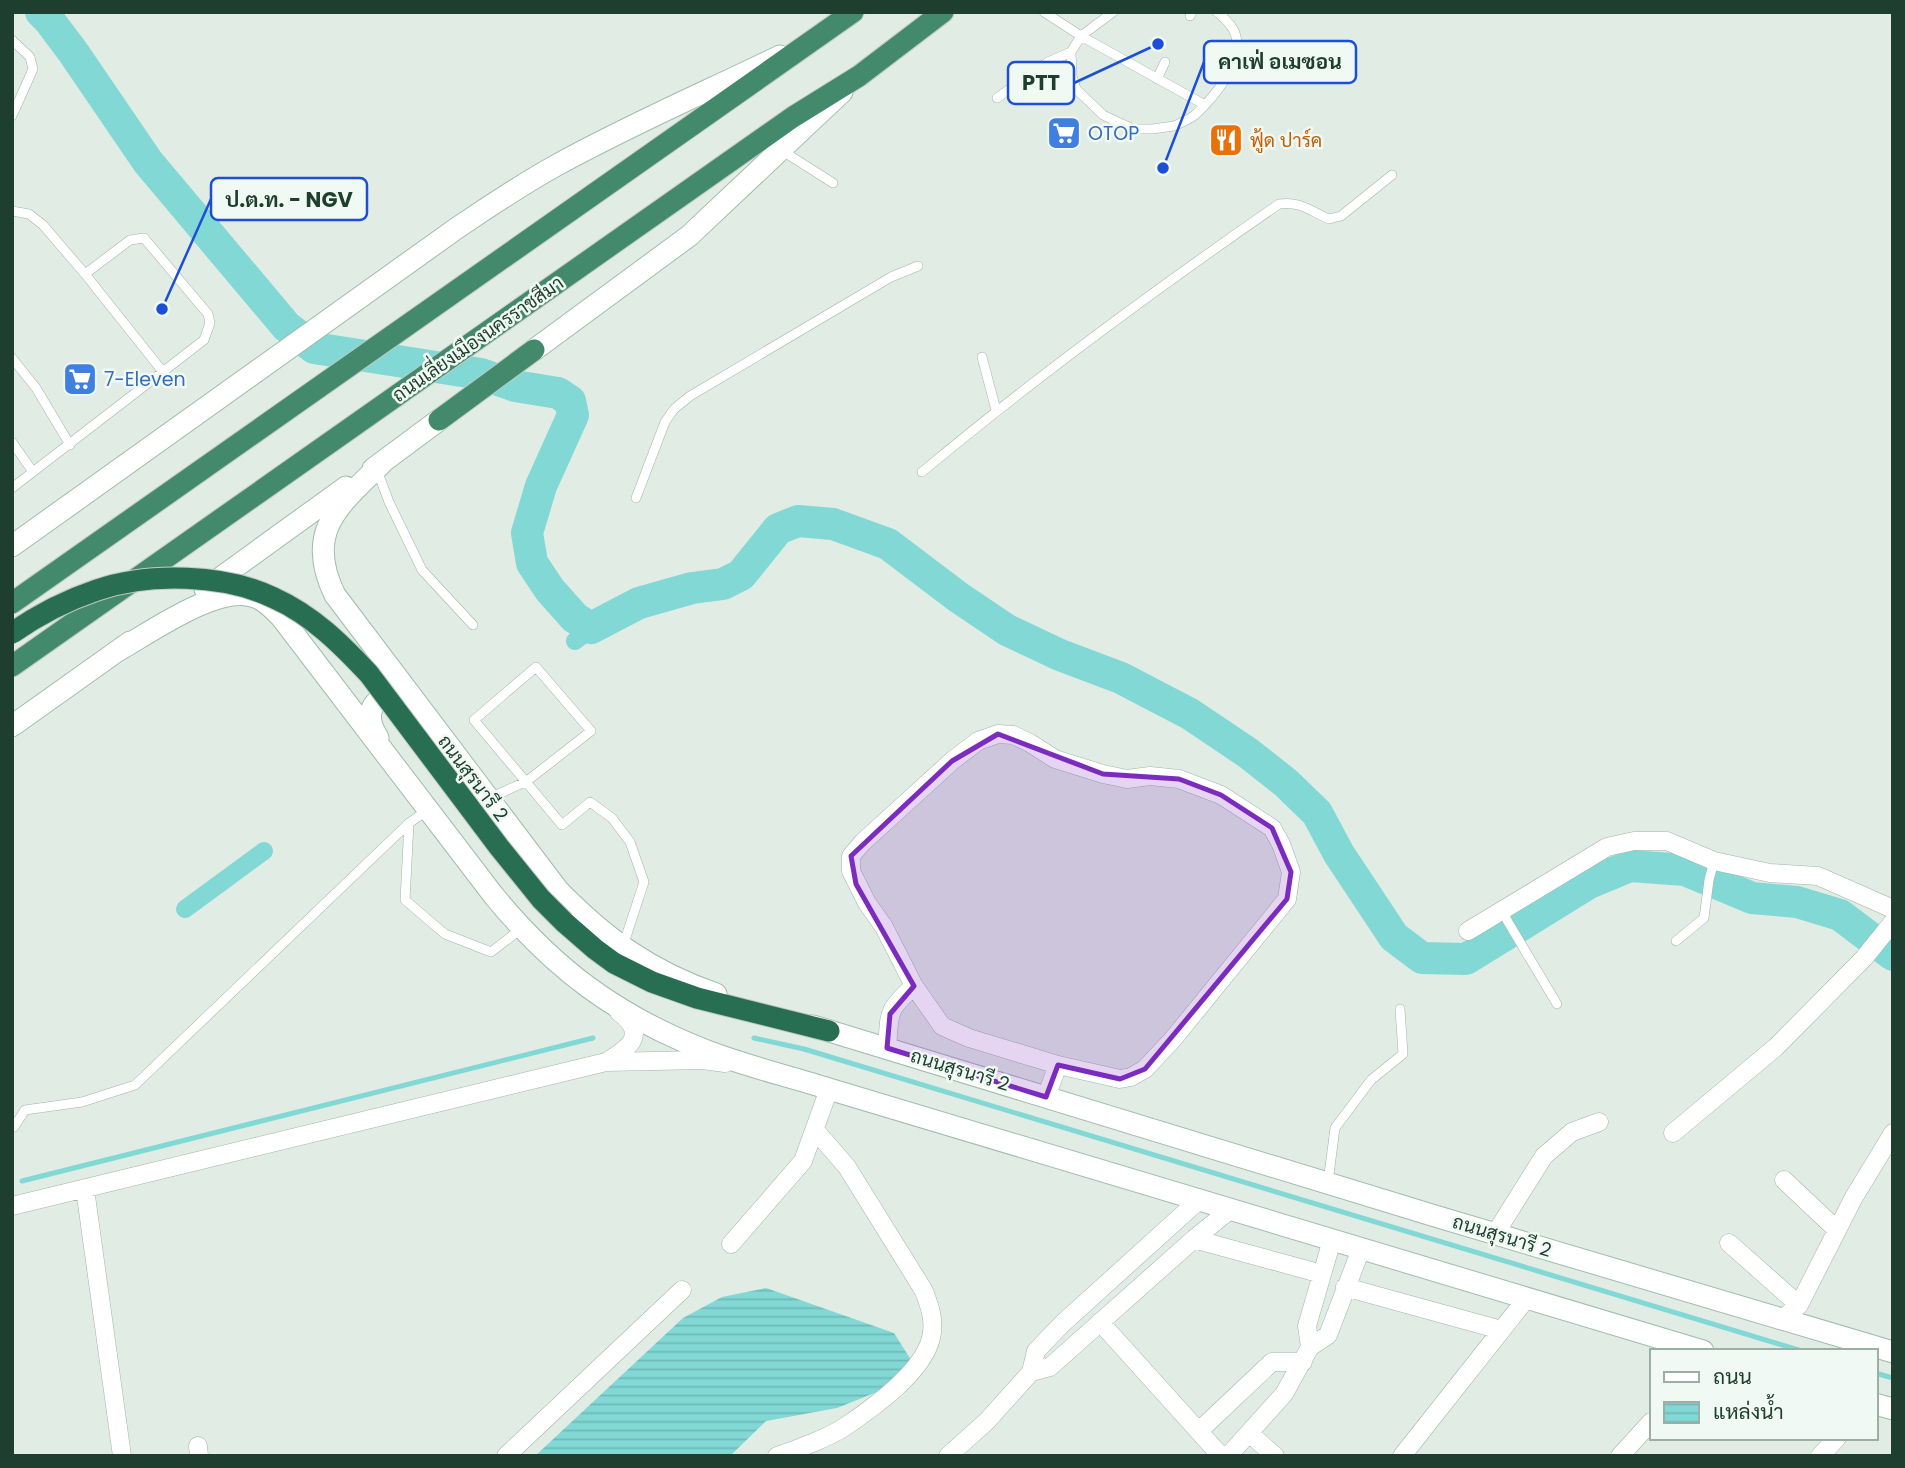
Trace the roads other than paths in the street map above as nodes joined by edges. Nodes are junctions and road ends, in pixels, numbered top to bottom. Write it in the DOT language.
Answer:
graph roads {
  1 [pos="853,12"];
  2 [pos="943,12"];
  3 [pos="1044,12"];
  4 [pos="1113,12"];
  5 [pos="1217,12"];
  6 [pos="1081,36"];
  7 [pos="819,37"];
  8 [pos="12,40"];
  9 [pos="1071,52"];
  10 [pos="1166,62"];
  11 [pos="859,76"];
  12 [pos="1157,79"];
  13 [pos="997,98"];
  14 [pos="1205,105"];
  15 [pos="12,116"];
  16 [pos="781,150"];
  17 [pos="1392,175"];
  18 [pos="833,183"];
  19 [pos="12,211"];
  20 [pos="918,266"];
  21 [pos="85,274"];
  22 [pos="534,350"];
  23 [pos="982,357"];
  24 [pos="12,358"];
  25 [pos="163,372"];
  26 [pos="996,410"];
  27 [pos="439,420"];
  28 [pos="12,442"];
  29 [pos="70,445"];
  30 [pos="380,465"];
  31 [pos="33,472"];
  32 [pos="922,472"];
  33 [pos="12,488"];
  34 [pos="636,498"];
  35 [pos="12,546"];
  36 [pos="12,603"];
  37 [pos="473,625"];
  38 [pos="12,633"];
  39 [pos="119,650"];
  40 [pos="12,666"];
  41 [pos="433,725"];
  42 [pos="12,726"];
  43 [pos="389,758"];
  44 [pos="527,781"];
  45 [pos="488,798"];
  46 [pos="428,810"];
  47 [pos="409,824"];
  48 [pos="1714,861"];
  49 [pos="1893,909"];
  50 [pos="1505,916"];
  51 [pos="1890,926"];
  52 [pos="521,929"];
  53 [pos="1468,931"];
  54 [pos="1676,941"];
  55 [pos="623,947"];
  56 [pos="914,986"];
  57 [pos="596,993"];
  58 [pos="1557,1004"];
  59 [pos="1401,1009"];
  60 [pos="829,1031"];
  61 [pos="887,1048"];
  62 [pos="606,1062"];
  63 [pos="1058,1065"];
  64 [pos="760,1068"];
  65 [pos="829,1089"];
  66 [pos="1046,1097"];
  67 [pos="1599,1122"];
  68 [pos="14,1128"];
  69 [pos="815,1130"];
  70 [pos="1673,1133"];
  71 [pos="1893,1133"];
  72 [pos="1784,1181"];
  73 [pos="1328,1183"];
  74 [pos="85,1189"];
  75 [pos="12,1196"];
  76 [pos="1199,1200"];
  77 [pos="32,1201"];
  78 [pos="12,1206"];
  79 [pos="1231,1209"];
  80 [pos="1837,1230"];
  81 [pos="1495,1234"];
  82 [pos="1194,1238"];
  83 [pos="1332,1240"];
  84 [pos="1729,1243"];
  85 [pos="731,1244"];
  86 [pos="1361,1249"];
  87 [pos="1322,1274"];
  88 [pos="1345,1287"];
  89 [pos="682,1290"];
  90 [pos="1527,1298"];
  91 [pos="1799,1305"];
  92 [pos="1781,1320"];
  93 [pos="1100,1322"];
  94 [pos="1501,1330"];
  95 [pos="1696,1349"];
  96 [pos="1893,1352"];
  97 [pos="1306,1355"];
  98 [pos="1031,1372"];
  99 [pos="1650,1423"];
  100 [pos="1199,1431"];
  101 [pos="1249,1433"];
  102 [pos="1835,1440"];
  103 [pos="122,1456"];
  104 [pos="506,1456"];
  105 [pos="777,1456"];
  106 [pos="948,1456"];
  107 [pos="1221,1456"];
  108 [pos="1228,1456"];
  109 [pos="1275,1456"];
  110 [pos="1402,1456"];
  111 [pos="1620,1456"];
  112 [pos="1820,1456"];
  1 -- 7 [label="highway"];
  2 -- 11 [label="highway, ถนนเลี่ยงเมืองนครราชสีมา"];
  3 -- 6 [label="lane"];
  4 -- 6 [label="lane"];
  5 -- 14 [label="lane"];
  6 -- 9 [label="lane"];
  6 -- 12 [label="lane"];
  7 -- 35 [label="main road"];
  7 -- 36 [label="highway"];
  8 -- 15 [label="lane"];
  9 -- 13 [label="lane"];
  9 -- 14 [label="lane"];
  10 -- 12 [label="lane"];
  11 -- 16 [label="main road"];
  11 -- 40 [label="highway, ถนนเลี่ยงเมืองนครราชสีมา"];
  12 -- 14 [label="lane"];
  16 -- 18 [label="lane"];
  16 -- 22 [label="main road"];
  17 -- 26 [label="lane"];
  19 -- 21 [label="lane"];
  20 -- 34 [label="lane"];
  21 -- 25 [label="lane"];
  21 -- 25 [label="lane"];
  22 -- 27 [label="highway"];
  23 -- 26 [label="lane"];
  24 -- 29 [label="lane"];
  25 -- 29 [label="lane"];
  26 -- 32 [label="lane"];
  27 -- 30 [label="main road"];
  28 -- 31 [label="lane"];
  29 -- 31 [label="lane"];
  30 -- 37 [label="lane"];
  30 -- 39 [label="main road"];
  30 -- 41 [label="main road, ถนนสุรนารี 2"];
  31 -- 33 [label="lane"];
  38 -- 60 [label="highway, bridge"];
  39 -- 42 [label="main road"];
  39 -- 43 [label="main road"];
  41 -- 43 [label="main road"];
  41 -- 45 [label="main road, ถนนสุรนารี 2"];
  43 -- 46 [label="main road"];
  44 -- 44 [label="lane"];
  44 -- 45 [label="lane"];
  44 -- 55 [label="lane"];
  45 -- 55 [label="main road, ถนนสุรนารี 2"];
  46 -- 47 [label="lane"];
  46 -- 52 [label="main road"];
  47 -- 52 [label="lane"];
  47 -- 68 [label="lane"];
  48 -- 49 [label="street"];
  48 -- 50 [label="street"];
  48 -- 54 [label="lane"];
  50 -- 53 [label="street"];
  50 -- 58 [label="lane"];
  51 -- 70 [label="street"];
  52 -- 57 [label="main road"];
  55 -- 60 [label="main road, ถนนสุรนารี 2"];
  56 -- 61 [label="street"];
  56 -- 63 [label="street"];
  56 -- 63 [label="street"];
  57 -- 62 [label="street"];
  57 -- 64 [label="main road"];
  59 -- 73 [label="lane"];
  60 -- 61 [label="main road, ถนนสุรนารี 2"];
  61 -- 66 [label="main road, ถนนสุรนารี 2"];
  62 -- 64 [label="street"];
  62 -- 74 [label="street"];
  63 -- 66 [label="street"];
  64 -- 65 [label="main road"];
  65 -- 69 [label="street"];
  65 -- 76 [label="main road"];
  66 -- 73 [label="main road, ถนนสุรนารี 2"];
  67 -- 81 [label="street"];
  69 -- 85 [label="street"];
  69 -- 105 [label="street"];
  71 -- 80 [label="street"];
  72 -- 80 [label="street"];
  73 -- 81 [label="main road, ถนนสุรนารี 2"];
  74 -- 77 [label="street"];
  74 -- 103 [label="street"];
  75 -- 77 [label="street"];
  76 -- 79 [label="main road"];
  76 -- 98 [label="street"];
  77 -- 78 [label="street"];
  79 -- 82 [label="street"];
  79 -- 83 [label="main road"];
  80 -- 91 [label="street"];
  81 -- 92 [label="main road, ถนนสุรนารี 2"];
  82 -- 87 [label="street"];
  82 -- 93 [label="street"];
  83 -- 86 [label="main road"];
  83 -- 87 [label="street"];
  84 -- 91 [label="street"];
  86 -- 88 [label="street"];
  86 -- 90 [label="main road"];
  87 -- 97 [label="street"];
  88 -- 94 [label="street"];
  88 -- 97 [label="street"];
  89 -- 104 [label="street"];
  90 -- 94 [label="street"];
  90 -- 95 [label="main road"];
  91 -- 92 [label="street"];
  92 -- 96 [label="main road, ถนนสุรนารี 2"];
  93 -- 98 [label="street"];
  93 -- 100 [label="street"];
  94 -- 110 [label="street"];
  97 -- 100 [label="street"];
  97 -- 101 [label="street"];
  98 -- 106 [label="street"];
  99 -- 111 [label="street"];
  100 -- 107 [label="street"];
  101 -- 108 [label="street"];
  101 -- 109 [label="street"];
  102 -- 112 [label="street"];
}
